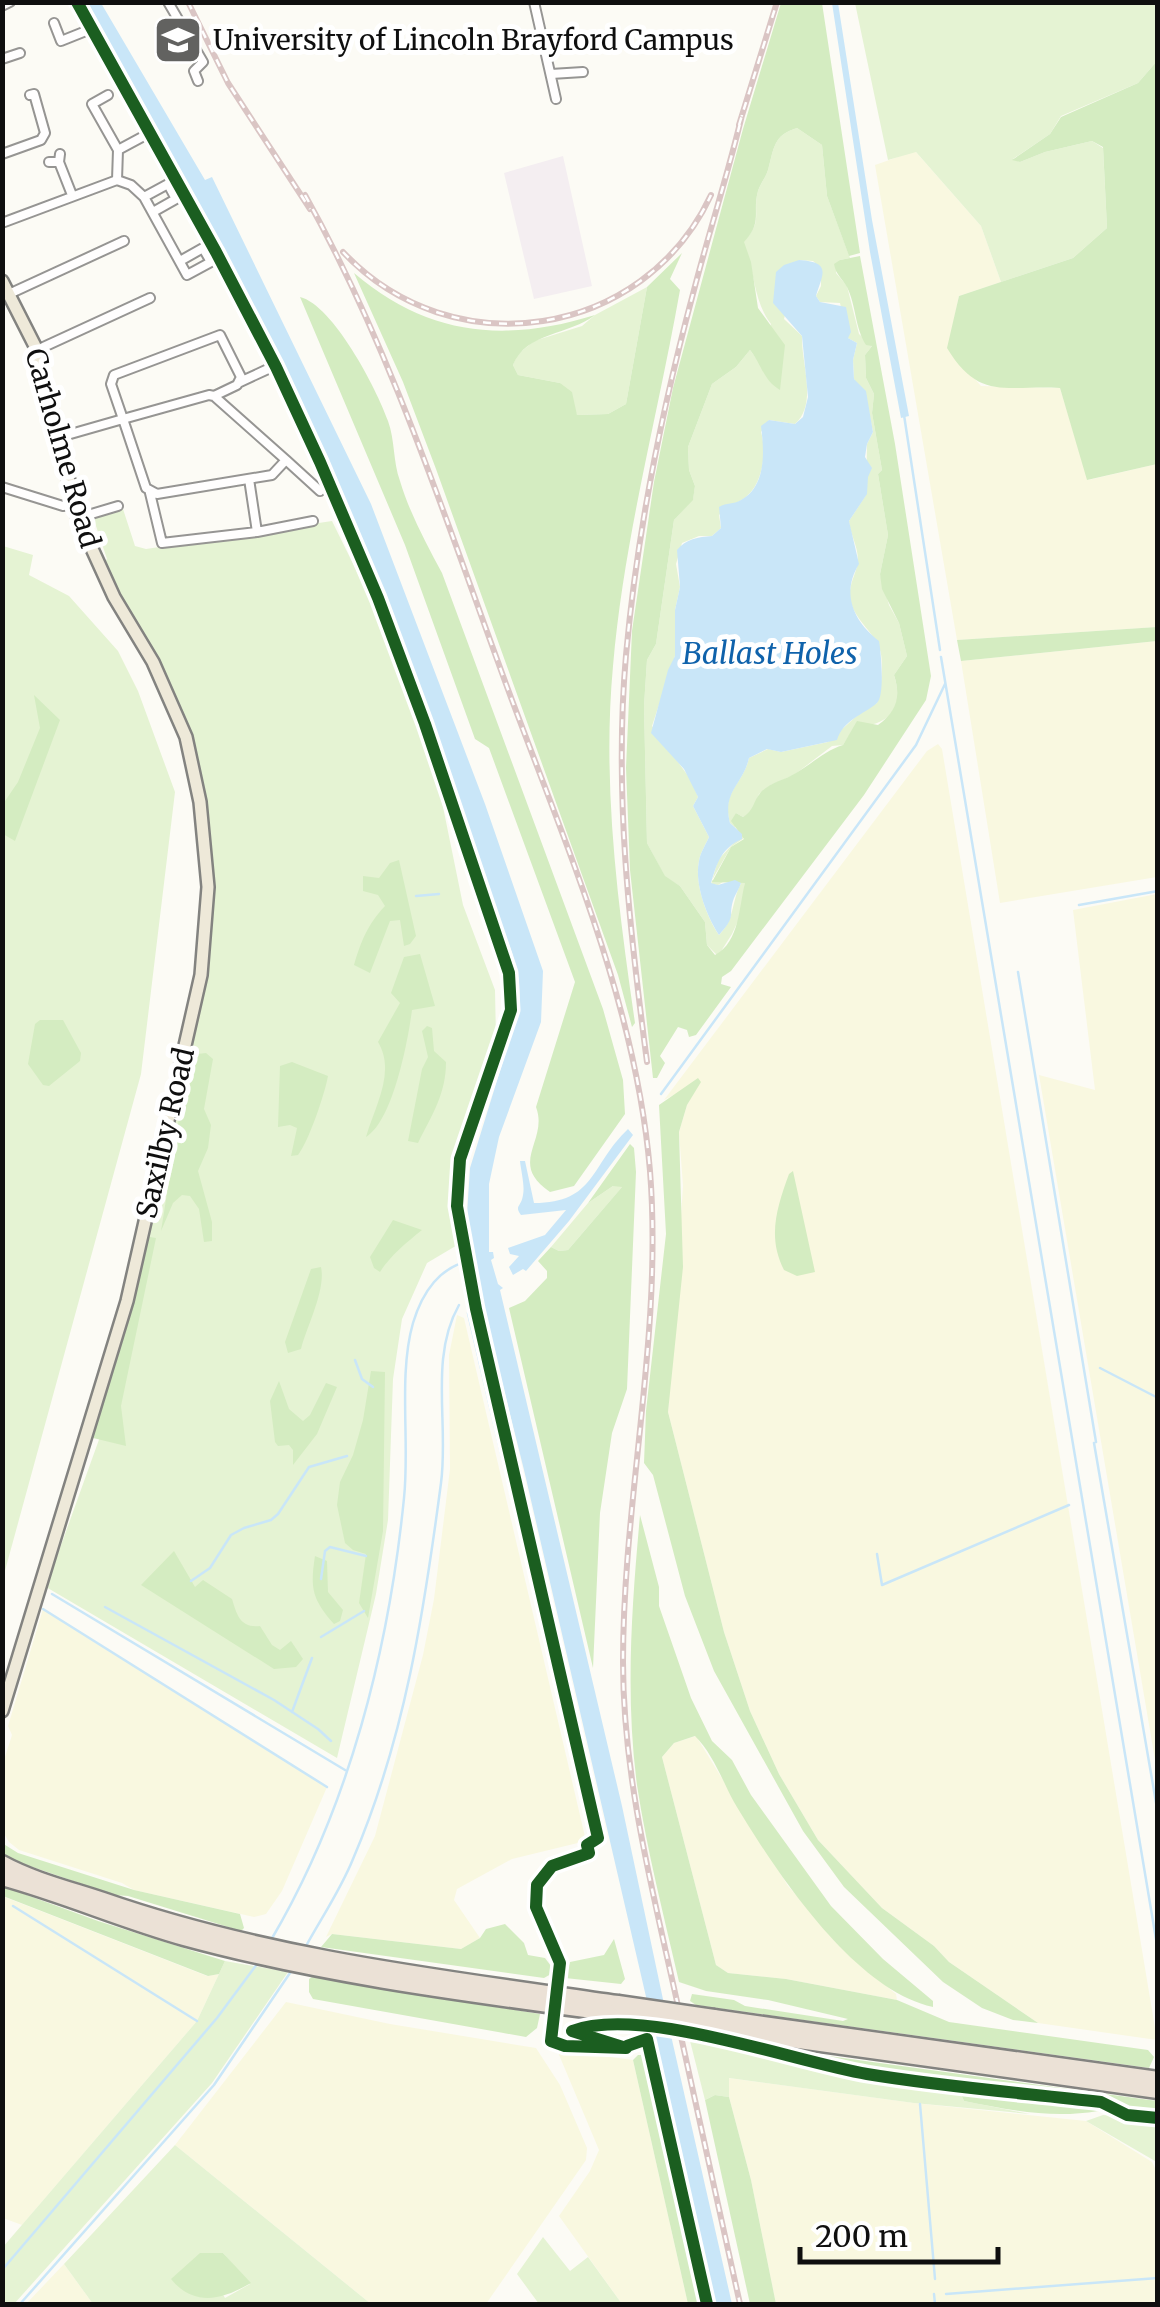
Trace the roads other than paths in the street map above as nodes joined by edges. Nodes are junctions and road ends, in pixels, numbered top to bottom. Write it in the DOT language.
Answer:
graph roads {
  1 [pos="10,2"];
  2 [pos="77,2"];
  3 [pos="168,2"];
  4 [pos="534,2"];
  5 [pos="2,6"];
  6 [pos="54,24"];
  7 [pos="91,29"];
  8 [pos="20,53"];
  9 [pos="2,59"];
  10 [pos="111,67"];
  11 [pos="583,72"];
  12 [pos="551,74"];
  13 [pos="198,81"];
  14 [pos="108,94"];
  15 [pos="30,95"];
  16 [pos="556,100"];
  17 [pos="92,104"];
  18 [pos="82,110"];
  19 [pos="144,136"];
  20 [pos="118,150"];
  21 [pos="2,154"];
  22 [pos="56,159"];
  23 [pos="117,180"];
  24 [pos="72,195"];
  25 [pos="144,197"];
  26 [pos="153,212"];
  27 [pos="2,223"];
  28 [pos="124,241"];
  29 [pos="180,261"];
  30 [pos="2,281"];
  31 [pos="9,294"];
  32 [pos="150,298"];
  33 [pos="37,350"];
  34 [pos="268,370"];
  35 [pos="240,382"];
  36 [pos="214,396"];
  37 [pos="123,418"];
  38 [pos="60,437"];
  39 [pos="286,460"];
  40 [pos="249,479"];
  41 [pos="2,488"];
  42 [pos="320,491"];
  43 [pos="150,493"];
  44 [pos="74,505"];
  45 [pos="118,506"];
  46 [pos="78,518"];
  47 [pos="313,520"];
  48 [pos="257,532"];
  49 [pos="96,562"];
  50 [pos="2,1710"];
  51 [pos="2,1863"];
  52 [pos="2,1878"];
  53 [pos="237,1946"];
  54 [pos="714,2023"];
  55 [pos="1158,2079"];
  56 [pos="1158,2092"];
  1 -- 5 [label="street"];
  2 -- 7 [label="street"];
  3 -- 13 [label="street"];
  4 -- 12 [label="street"];
  6 -- 7 [label="street"];
  7 -- 10 [label="street"];
  8 -- 9 [label="street"];
  11 -- 12 [label="street"];
  12 -- 16 [label="street"];
  14 -- 17 [label="street"];
  15 -- 21 [label="street"];
  17 -- 18 [label="street"];
  17 -- 20 [label="street"];
  19 -- 20 [label="street"];
  20 -- 23 [label="street"];
  22 -- 24 [label="street"];
  23 -- 24 [label="street"];
  23 -- 25 [label="street"];
  24 -- 27 [label="street"];
  25 -- 26 [label="street"];
  25 -- 26 [label="street"];
  26 -- 29 [label="street"];
  28 -- 31 [label="street"];
  30 -- 31 [label="main road, Carholme Road"];
  31 -- 33 [label="main road, Carholme Road"];
  32 -- 33 [label="street"];
  33 -- 38 [label="main road, Carholme Road"];
  34 -- 35 [label="street"];
  35 -- 36 [label="street"];
  35 -- 37 [label="street"];
  36 -- 37 [label="street"];
  36 -- 39 [label="street"];
  37 -- 38 [label="street"];
  37 -- 43 [label="street"];
  38 -- 44 [label="main road, Carholme Road"];
  39 -- 40 [label="street"];
  39 -- 42 [label="street"];
  40 -- 43 [label="street"];
  40 -- 48 [label="street"];
  41 -- 44 [label="street"];
  43 -- 48 [label="street"];
  44 -- 46 [label="main road, Carholme Road"];
  45 -- 46 [label="street"];
  46 -- 49 [label="main road, Carholme Road"];
  47 -- 48 [label="street"];
  49 -- 50 [label="main road, Saxilby Road"];
  51 -- 53 [label="highway"];
  52 -- 53 [label="highway"];
  53 -- 54 [label="highway, bridge"];
  54 -- 55 [label="highway"];
  54 -- 56 [label="highway"];
}
